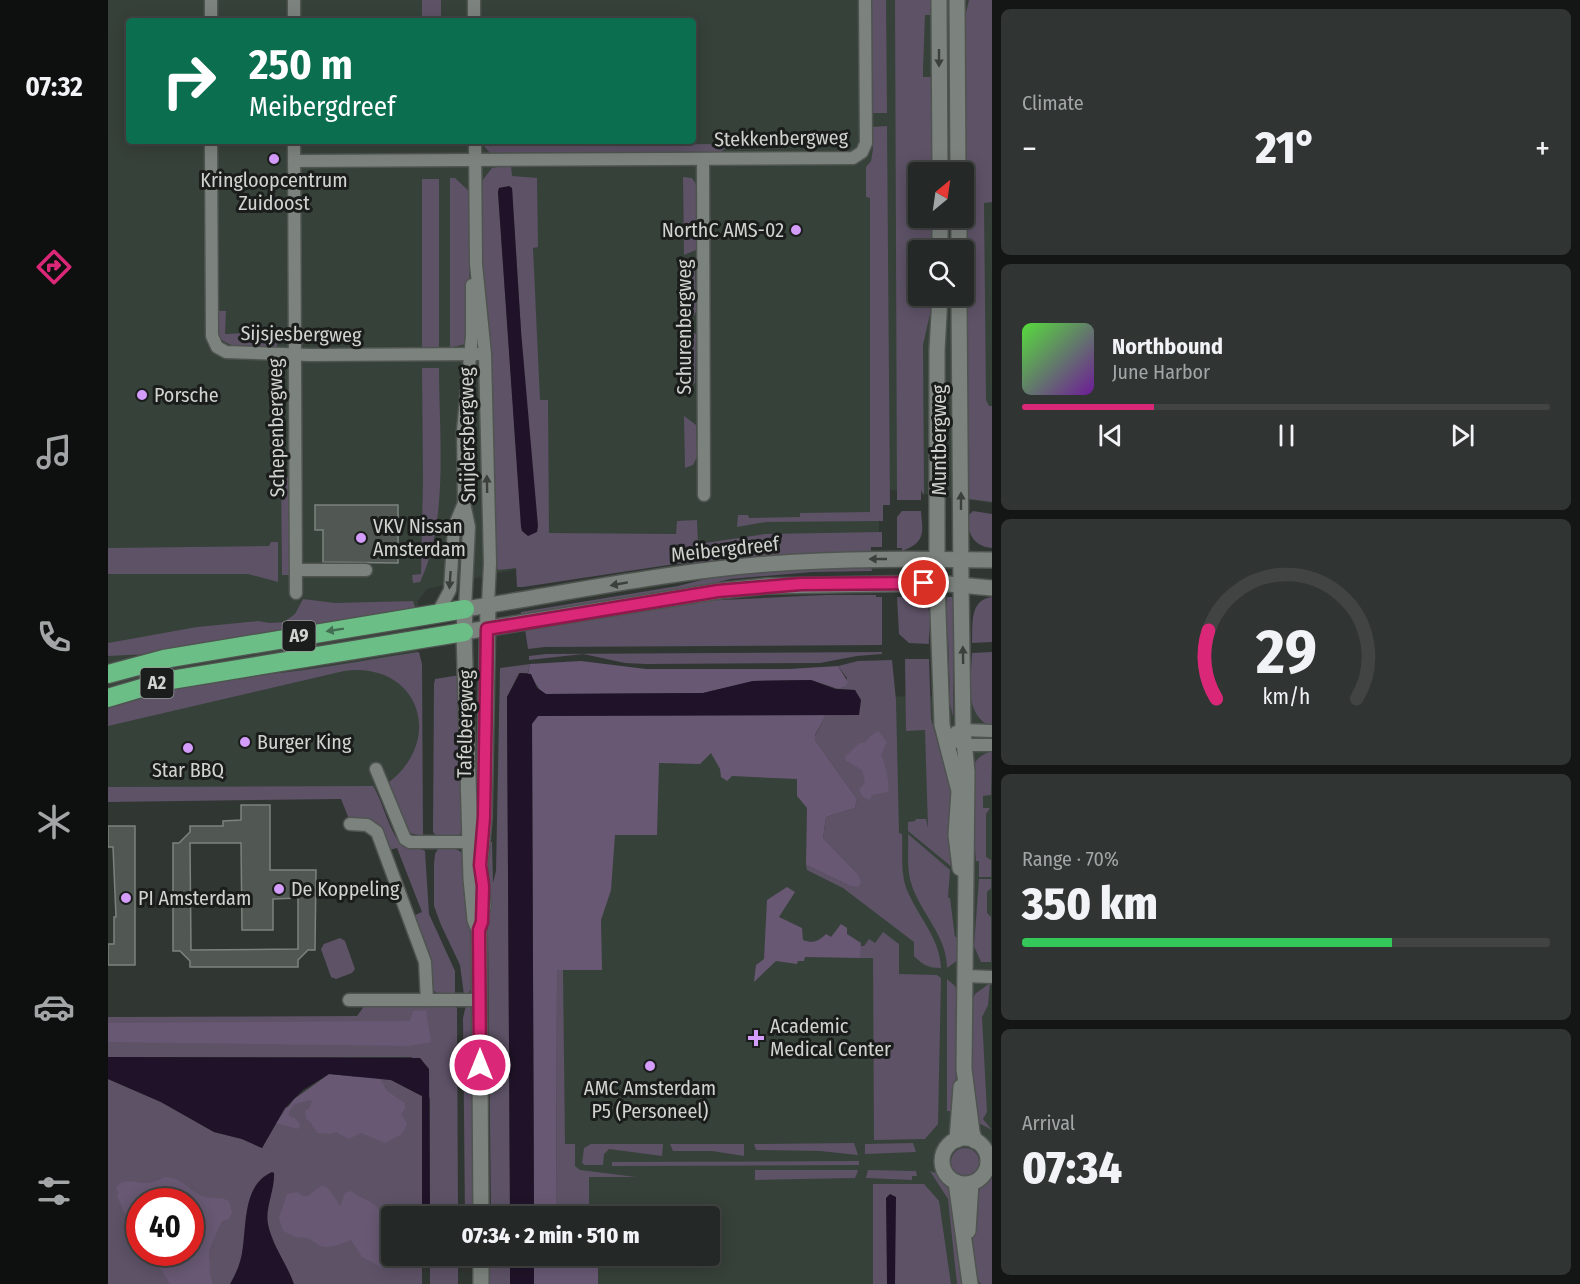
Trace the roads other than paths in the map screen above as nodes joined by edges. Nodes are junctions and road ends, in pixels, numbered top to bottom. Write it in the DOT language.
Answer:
graph roads {
  1 [pos="211,0"];
  2 [pos="294,0"];
  3 [pos="474,0"];
  4 [pos="865,0"];
  5 [pos="939,0"];
  6 [pos="957,0"];
  7 [pos="211,18"];
  8 [pos="294,18"];
  9 [pos="474,18"];
  10 [pos="211,144"];
  11 [pos="294,144"];
  12 [pos="475,144"];
  13 [pos="703,159"];
  14 [pos="475,160"];
  15 [pos="294,161"];
  16 [pos="939,162"];
  17 [pos="958,162"];
  18 [pos="476,264"];
  19 [pos="939,306"];
  20 [pos="959,306"];
  21 [pos="295,354"];
  22 [pos="485,354"];
  23 [pos="471,355"];
  24 [pos="704,495"];
  25 [pos="464,503"];
  26 [pos="937,558"];
  27 [pos="961,559"];
  28 [pos="992,560"];
  29 [pos="297,570"];
  30 [pos="366,570"];
  31 [pos="937,583"];
  32 [pos="961,583"];
  33 [pos="992,588"];
  34 [pos="296,593"];
  35 [pos="488,605"];
  36 [pos="465,609"];
  37 [pos="437,614"];
  38 [pos="487,629"];
  39 [pos="464,633"];
  40 [pos="108,674"];
  41 [pos="108,698"];
  42 [pos="992,731"];
  43 [pos="944,736"];
  44 [pos="964,738"];
  45 [pos="992,745"];
  46 [pos="376,769"];
  47 [pos="350,824"];
  48 [pos="476,842"];
  49 [pos="964,880"];
  50 [pos="965,976"];
  51 [pos="992,977"];
  52 [pos="349,1000"];
  53 [pos="427,1000"];
  54 [pos="480,1000"];
  55 [pos="964,1069"];
  56 [pos="957,1140"];
  57 [pos="975,1141"];
  58 [pos="964,1183"];
  59 [pos="481,1206"];
  60 [pos="481,1266"];
  61 [pos="481,1284"];
  62 [pos="970,1284"];
  1 -- 7 [label="street"];
  2 -- 8 [label="street"];
  3 -- 9 [label="street"];
  4 -- 13 [label="street, Stekkenbergweg"];
  5 -- 16 [label="main road, one-way"];
  6 -- 17 [label="main road"];
  10 -- 21 [label="street, Sijsjesbergweg"];
  11 -- 15 [label="street, Schepenbergweg"];
  12 -- 14 [label="street, Snijdersbergweg"];
  13 -- 14 [label="street, Stekkenbergweg"];
  13 -- 24 [label="street, Schurenbergweg"];
  14 -- 15 [label="street, Stekkenbergweg"];
  14 -- 18 [label="street, Snijdersbergweg"];
  15 -- 21 [label="street, Schepenbergweg"];
  18 -- 22 [label="street, Snijdersbergweg"];
  18 -- 23 [label="street, Snijdersbergweg"];
  19 -- 26 [label="main road, Muntbergweg"];
  27 -- 20 [label="main road, Muntbergweg, one-way"];
  21 -- 23 [label="street, Sijsjesbergweg"];
  21 -- 29 [label="street, Schepenbergweg"];
  22 -- 23 [label="street, Sijsjesbergweg"];
  35 -- 22 [label="street, Snijdersbergweg, one-way"];
  23 -- 25 [label="street, Snijdersbergweg"];
  25 -- 36 [label="street, Snijdersbergweg"];
  25 -- 37 [label="street, Snijdersbergweg, one-way"];
  26 -- 27 [label="main road, Meibergdreef"];
  26 -- 31 [label="main road, Muntbergweg"];
  26 -- 35 [label="main road, Meibergdreef, one-way"];
  27 -- 28 [label="main road, Meibergdreef"];
  27 -- 32 [label="main road, Muntbergweg"];
  29 -- 30 [label="street"];
  29 -- 34 [label="street, Schepenbergweg"];
  31 -- 32 [label="main road, Meibergdreef"];
  31 -- 38 [label="main road, Meibergdreef"];
  31 -- 43 [label="main road"];
  32 -- 33 [label="main road, Meibergdreef"];
  44 -- 32 [label="main road, one-way"];
  35 -- 36 [label="main road, Meibergdreef"];
  35 -- 38 [label="main road, Tafelbergweg"];
  36 -- 37 [label="highway, A9"];
  36 -- 39 [label="main road, Tafelbergweg"];
  37 -- 40 [label="highway, A9, one-way"];
  38 -- 39 [label="main road, Meibergdreef"];
  38 -- 48 [label="main road, Tafelbergweg"];
  39 -- 41 [label="highway, A2"];
  39 -- 48 [label="main road, Tafelbergweg"];
  42 -- 44 [label="street"];
  43 -- 44 [label="street"];
  43 -- 49 [label="main road"];
  44 -- 45 [label="street"];
  44 -- 49 [label="main road"];
  46 -- 48 [label="street"];
  47 -- 53 [label="street"];
  48 -- 54 [label="main road, Tafelbergweg"];
  49 -- 50 [label="main road"];
  50 -- 51 [label="street"];
  50 -- 55 [label="main road"];
  52 -- 53 [label="street"];
  53 -- 54 [label="street"];
  54 -- 59 [label="main road, Tafelbergweg"];
  55 -- 56 [label="main road"];
  55 -- 57 [label="main road"];
  56 -- 57 [label="main road"];
  56 -- 58 [label="main road"];
  57 -- 58 [label="main road"];
  58 -- 62 [label="main road"];
  60 -- 61 [label="main road"];
}
